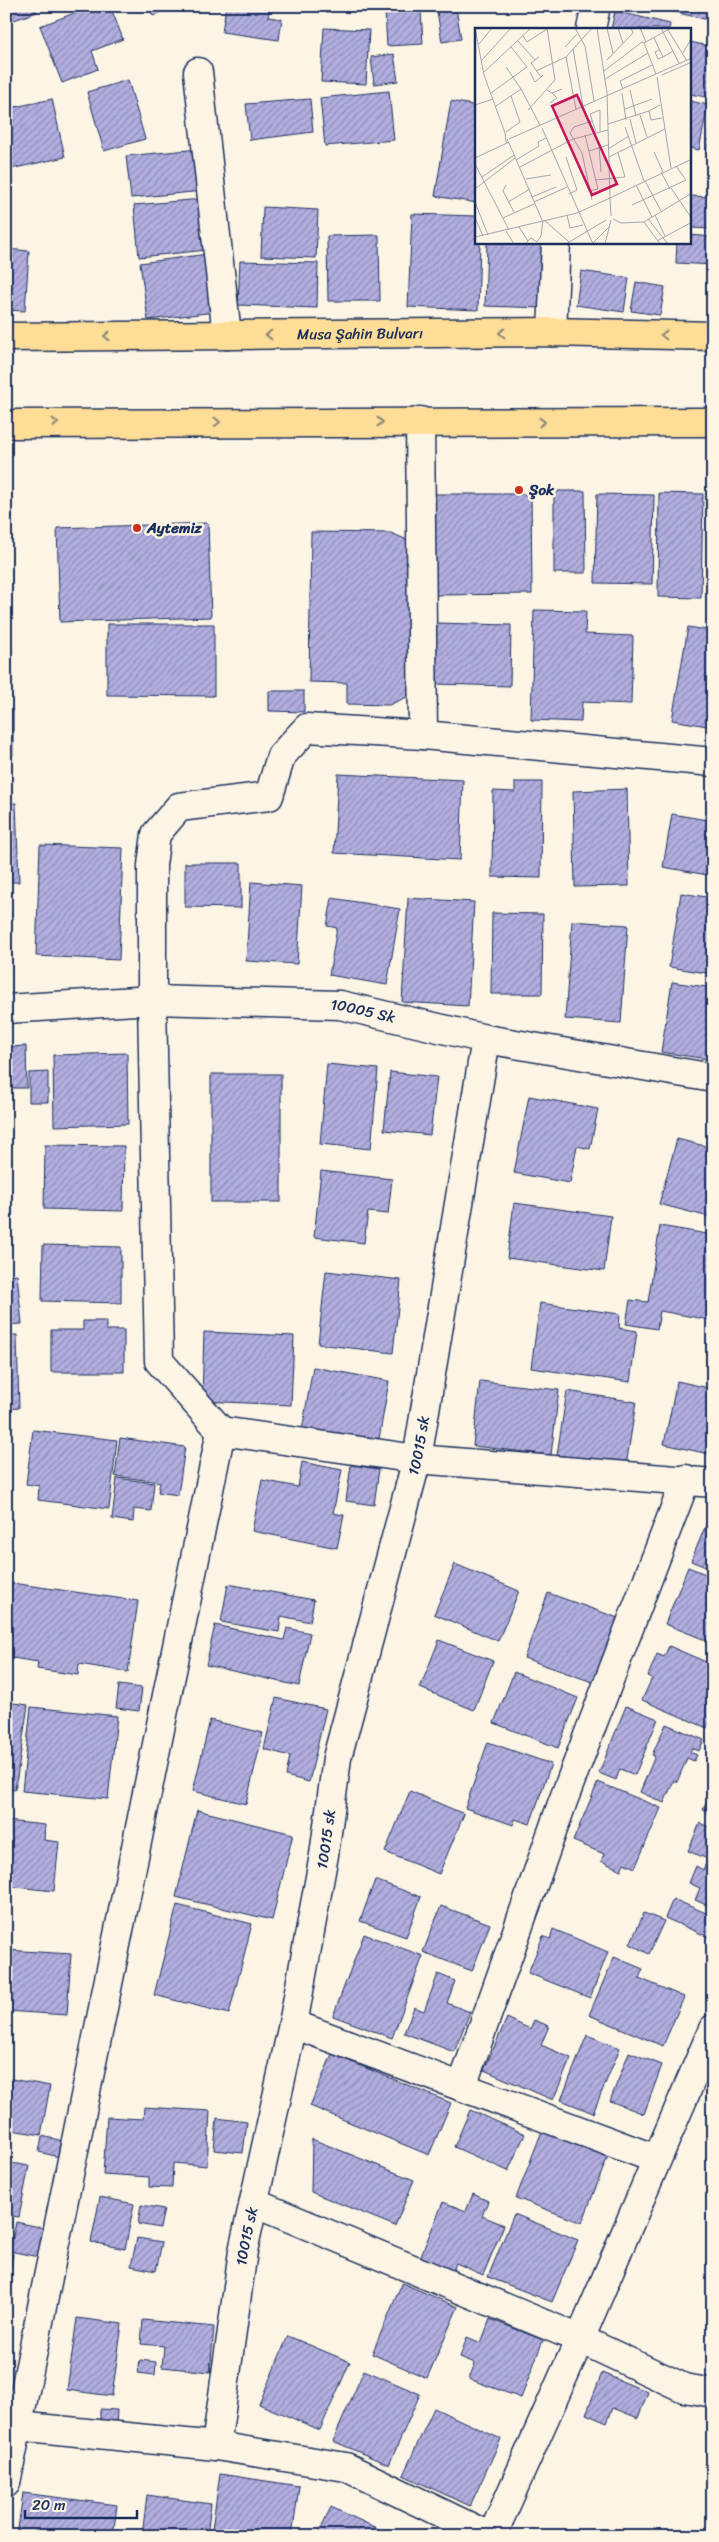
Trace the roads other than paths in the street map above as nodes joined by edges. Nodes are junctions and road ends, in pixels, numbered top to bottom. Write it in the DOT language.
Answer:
graph roads {
  1 [pos="596,6"];
  2 [pos="591,28"];
  3 [pos="198,72"];
  4 [pos="556,244"];
  5 [pos="552,332"];
  6 [pos="226,335"];
  7 [pos="713,336"];
  8 [pos="6,337"];
  9 [pos="420,421"];
  10 [pos="713,422"];
  11 [pos="6,424"];
  12 [pos="423,735"];
  13 [pos="713,762"];
  14 [pos="152,1000"];
  15 [pos="6,1009"];
  16 [pos="486,1040"];
  17 [pos="713,1078"];
  18 [pos="221,1431"];
  19 [pos="417,1459"];
  20 [pos="686,1479"];
  21 [pos="713,1483"];
  22 [pos="293,2024"];
  23 [pos="713,2029"];
  24 [pos="462,2086"];
  25 [pos="656,2159"];
  26 [pos="254,2203"];
  27 [pos="580,2339"];
  28 [pos="713,2393"];
  29 [pos="18,2426"];
  30 [pos="216,2446"];
  31 [pos="6,2483"];
  32 [pos="491,2536"];
  1 -- 2 [label="street"];
  3 -- 6 [label="street"];
  4 -- 5 [label="street"];
  5 -- 6 [label="main road, Musa Şahin Bulvarı, one-way"];
  7 -- 5 [label="main road, Musa Şahin Bulvarı, one-way"];
  6 -- 8 [label="main road, Musa Şahin Bulvarı, one-way"];
  9 -- 10 [label="main road, one-way"];
  11 -- 9 [label="main road, one-way"];
  9 -- 12 [label="street"];
  12 -- 13 [label="street"];
  12 -- 14 [label="street"];
  14 -- 15 [label="street, 10005 Sk"];
  14 -- 16 [label="street, 10005 Sk"];
  14 -- 18 [label="street"];
  16 -- 17 [label="street, 10005 Sk"];
  16 -- 19 [label="street, 10015 sk"];
  18 -- 19 [label="street"];
  18 -- 29 [label="street"];
  19 -- 20 [label="street"];
  19 -- 22 [label="street, 10015 sk"];
  20 -- 21 [label="street"];
  20 -- 24 [label="street"];
  22 -- 24 [label="street"];
  22 -- 26 [label="street, 10015 sk"];
  23 -- 25 [label="street"];
  24 -- 25 [label="street"];
  25 -- 27 [label="street"];
  26 -- 27 [label="street"];
  26 -- 30 [label="street, 10015 sk"];
  27 -- 28 [label="street"];
  27 -- 32 [label="street"];
  29 -- 30 [label="street"];
  29 -- 31 [label="street"];
  30 -- 32 [label="street"];
}
